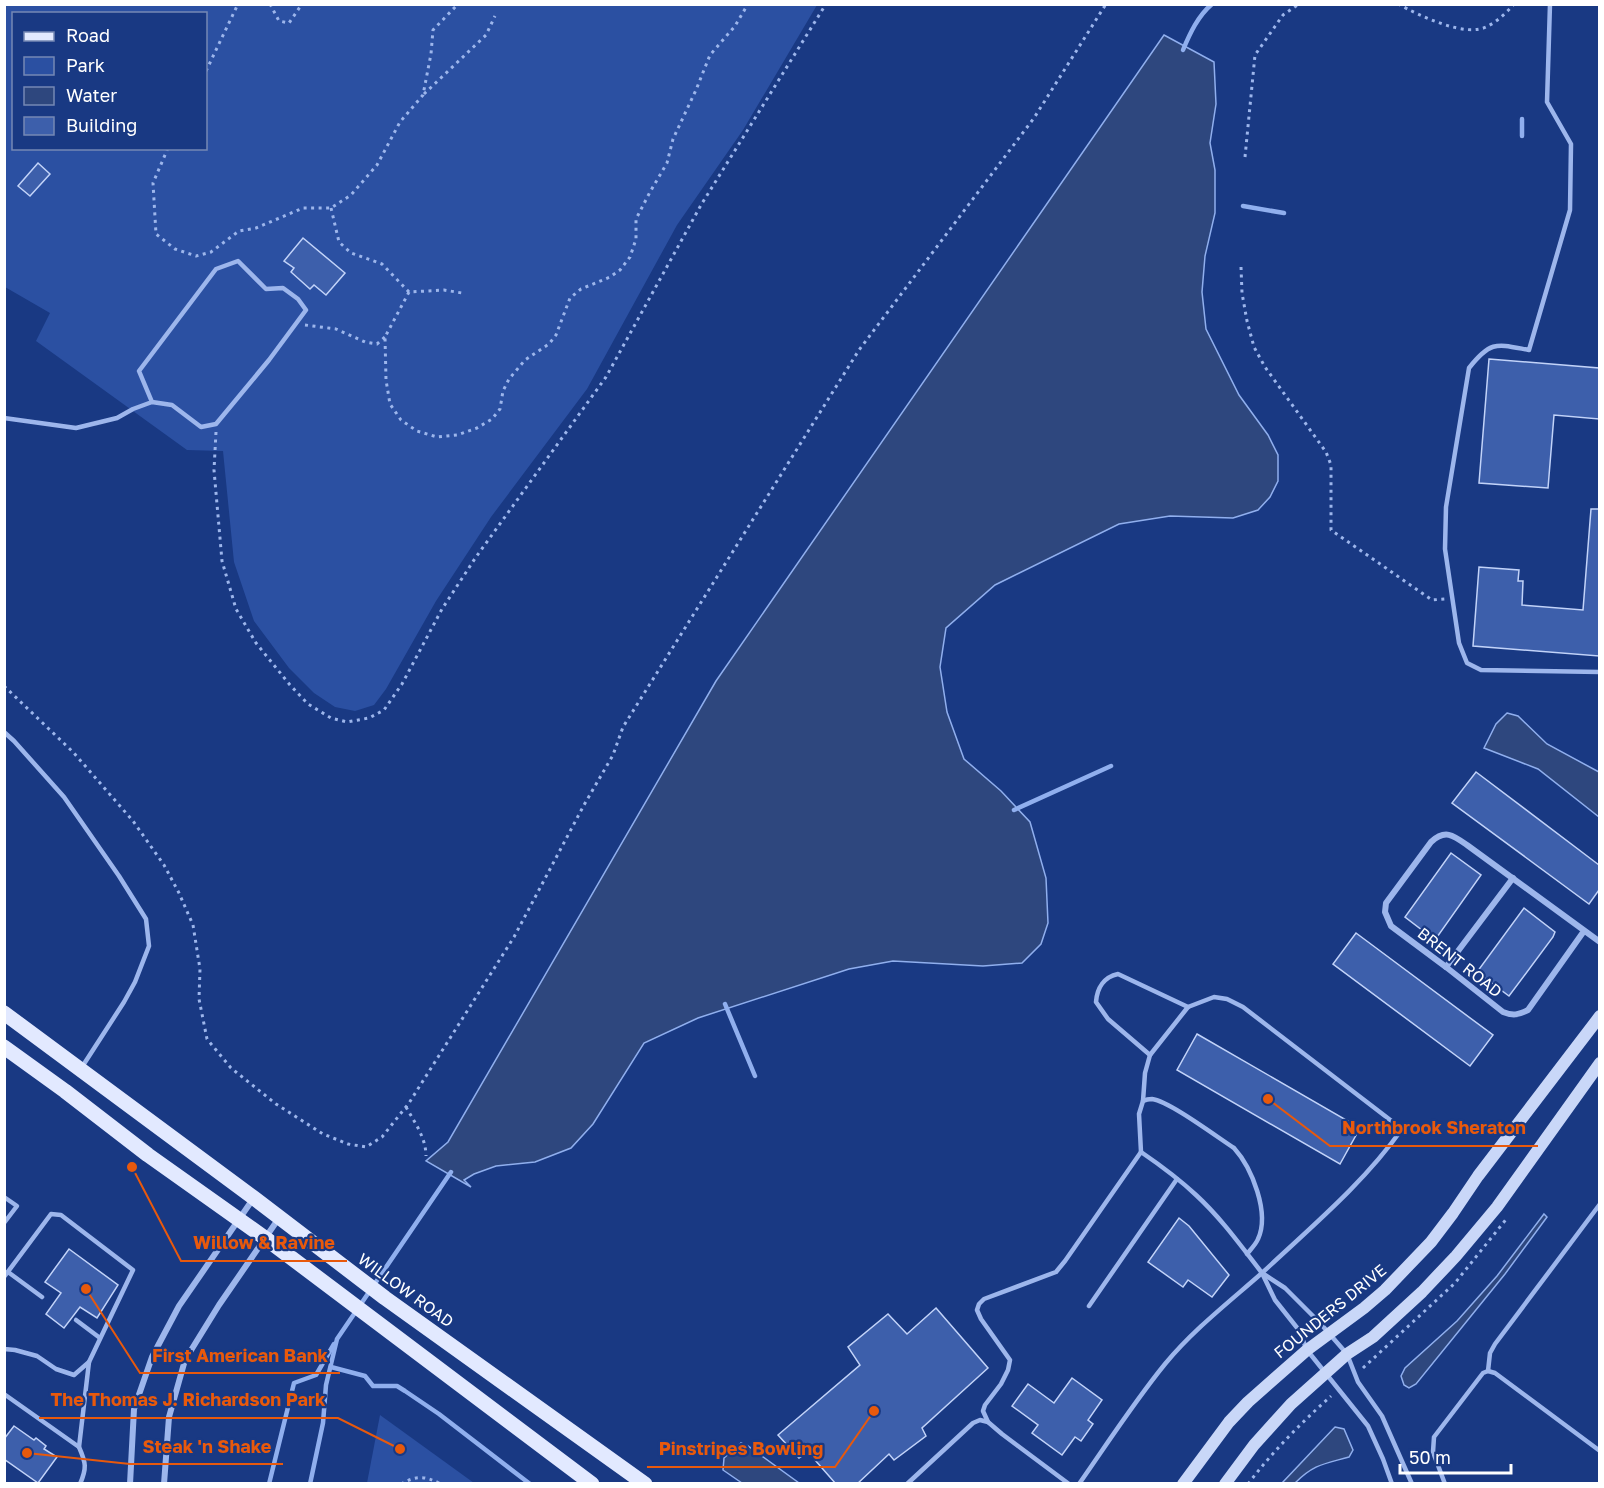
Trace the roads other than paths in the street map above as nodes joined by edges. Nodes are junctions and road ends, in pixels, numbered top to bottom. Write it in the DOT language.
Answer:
graph roads {
  1 [pos="1550,4"];
  2 [pos="152,402"];
  3 [pos="4,418"];
  4 [pos="1599,672"];
  5 [pos="4,732"];
  6 [pos="1512,878"];
  7 [pos="1584,931"];
  8 [pos="1599,942"];
  9 [pos="1446,967"];
  10 [pos="1188,1007"];
  11 [pos="4,1013"];
  12 [pos="1599,1016"];
  13 [pos="4,1047"];
  14 [pos="1150,1055"];
  15 [pos="1599,1063"];
  16 [pos="81,1069"];
  17 [pos="65,1091"];
  18 [pos="1143,1101"];
  19 [pos="1141,1152"];
  20 [pos="1177,1179"];
  21 [pos="4,1197"];
  22 [pos="254,1198"];
  23 [pos="1599,1204"];
  24 [pos="279,1218"];
  25 [pos="239,1219"];
  26 [pos="4,1223"];
  27 [pos="265,1238"];
  28 [pos="1247,1254"];
  29 [pos="1262,1273"];
  30 [pos="6,1274"];
  31 [pos="42,1297"];
  32 [pos="1089,1306"];
  33 [pos="76,1320"];
  34 [pos="1329,1333"];
  35 [pos="100,1338"];
  36 [pos="4,1349"];
  37 [pos="1307,1350"];
  38 [pos="1347,1354"];
  39 [pos="89,1362"];
  40 [pos="1488,1371"];
  41 [pos="1326,1372"];
  42 [pos="4,1394"];
  43 [pos="988,1422"];
  44 [pos="79,1447"];
  45 [pos="1599,1451"];
  46 [pos="80,1484"];
  47 [pos="130,1484"];
  48 [pos="164,1484"];
  49 [pos="592,1484"];
  50 [pos="645,1484"];
  51 [pos="907,1484"];
  52 [pos="1069,1484"];
  53 [pos="1079,1484"];
  54 [pos="1183,1484"];
  55 [pos="1225,1484"];
  56 [pos="1392,1484"];
  57 [pos="1412,1484"];
  58 [pos="1445,1484"];
  1 -- 4 [label="lane"];
  2 -- 2 [label="lane"];
  2 -- 3 [label="lane"];
  5 -- 16 [label="lane"];
  6 -- 7 [label="street"];
  6 -- 9 [label="street"];
  6 -- 9 [label="street, BRENT ROAD"];
  7 -- 8 [label="street"];
  7 -- 9 [label="street, BRENT ROAD"];
  10 -- 14 [label="lane"];
  10 -- 14 [label="lane"];
  10 -- 29 [label="lane"];
  11 -- 16 [label="main road, WILLOW ROAD"];
  12 -- 34 [label="main road, FOUNDERS DRIVE"];
  13 -- 17 [label="main road"];
  14 -- 18 [label="lane"];
  15 -- 38 [label="main road"];
  16 -- 17 [label="main road"];
  16 -- 22 [label="main road, WILLOW ROAD"];
  17 -- 25 [label="main road"];
  18 -- 19 [label="lane"];
  18 -- 28 [label="lane"];
  19 -- 20 [label="lane"];
  19 -- 43 [label="lane"];
  20 -- 28 [label="lane"];
  20 -- 32 [label="lane"];
  21 -- 26 [label="lane"];
  22 -- 24 [label="main road, WILLOW ROAD"];
  22 -- 25 [label="street"];
  23 -- 40 [label="lane"];
  24 -- 27 [label="street"];
  24 -- 50 [label="main road, WILLOW ROAD"];
  25 -- 27 [label="main road"];
  25 -- 47 [label="street"];
  27 -- 48 [label="street"];
  27 -- 49 [label="main road"];
  28 -- 29 [label="lane"];
  29 -- 34 [label="lane"];
  29 -- 37 [label="lane"];
  29 -- 53 [label="lane"];
  30 -- 31 [label="lane"];
  30 -- 35 [label="lane"];
  33 -- 35 [label="lane"];
  34 -- 37 [label="main road, FOUNDERS DRIVE"];
  34 -- 38 [label="lane"];
  35 -- 39 [label="lane"];
  36 -- 39 [label="lane"];
  37 -- 41 [label="lane"];
  37 -- 54 [label="main road, FOUNDERS DRIVE"];
  38 -- 41 [label="main road"];
  38 -- 57 [label="lane"];
  39 -- 44 [label="lane"];
  40 -- 45 [label="lane"];
  40 -- 58 [label="lane"];
  41 -- 55 [label="main road"];
  41 -- 56 [label="lane"];
  42 -- 44 [label="lane"];
  43 -- 51 [label="lane"];
  43 -- 52 [label="lane"];
  44 -- 46 [label="lane"];
}
